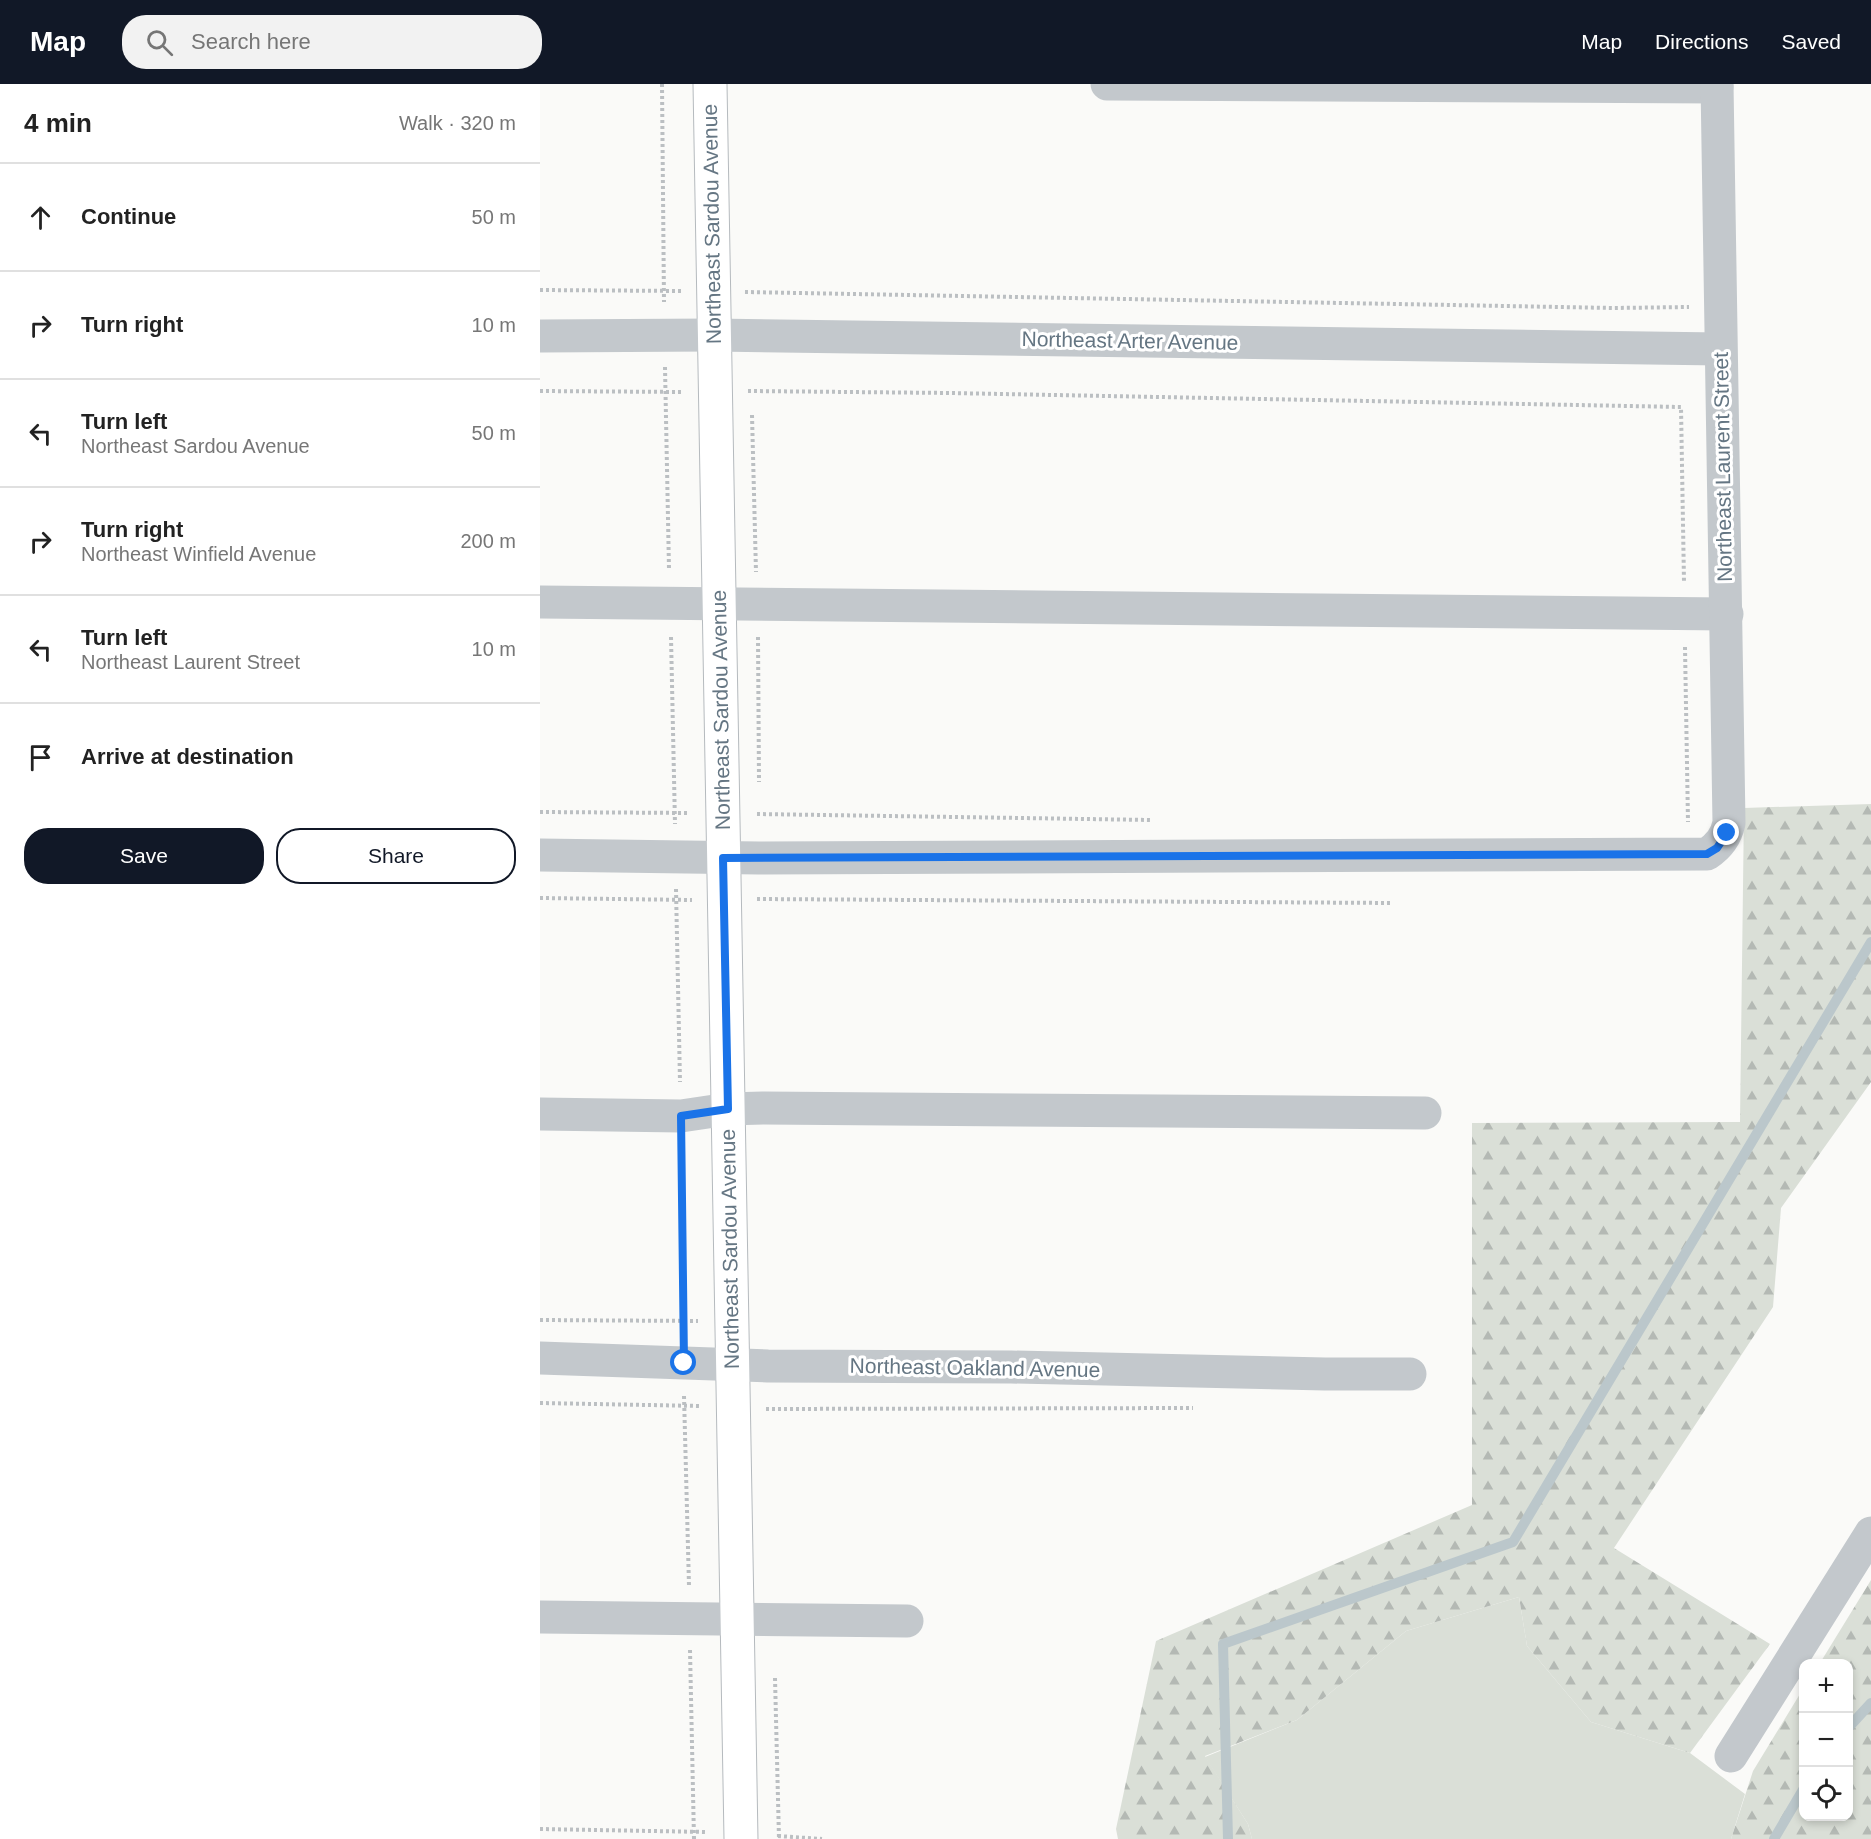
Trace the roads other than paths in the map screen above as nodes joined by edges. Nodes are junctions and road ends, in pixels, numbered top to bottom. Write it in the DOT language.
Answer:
graph roads {
  1 [pos="710,84"];
  2 [pos="1107,84"];
  3 [pos="1717,86"];
  4 [pos="713,335"];
  5 [pos="540,336"];
  6 [pos="1720,349"];
  7 [pos="540,602"];
  8 [pos="719,603"];
  9 [pos="1726,614"];
  10 [pos="540,855"];
  11 [pos="723,858"];
  12 [pos="728,1109"];
  13 [pos="1425,1113"];
  14 [pos="540,1114"];
  15 [pos="540,1358"];
  16 [pos="732,1365"];
  17 [pos="1410,1374"];
  18 [pos="1871,1533"];
  19 [pos="540,1617"];
  20 [pos="736,1618"];
  21 [pos="907,1621"];
  22 [pos="1731,1756"];
  23 [pos="741,1837"];
  1 -- 4 [label="main road, Northeast Sardou Avenue"];
  2 -- 3 [label="street"];
  3 -- 6 [label="street, Northeast Laurent Street"];
  4 -- 5 [label="street, Northeast Arter Avenue"];
  4 -- 6 [label="street, Northeast Arter Avenue"];
  4 -- 8 [label="main road, Northeast Sardou Avenue"];
  6 -- 9 [label="street, Northeast Laurent Street"];
  7 -- 8 [label="street"];
  8 -- 9 [label="street"];
  8 -- 11 [label="main road, Northeast Sardou Avenue"];
  9 -- 11 [label="street, Northeast Laurent Street"];
  10 -- 11 [label="street"];
  11 -- 12 [label="main road, Northeast Sardou Avenue"];
  12 -- 13 [label="street"];
  12 -- 14 [label="street"];
  12 -- 16 [label="main road, Northeast Sardou Avenue"];
  15 -- 16 [label="street, Northeast Oakland Avenue"];
  16 -- 17 [label="street, Northeast Oakland Avenue"];
  16 -- 20 [label="main road, Northeast Sardou Avenue"];
  18 -- 22 [label="street"];
  19 -- 20 [label="street"];
  20 -- 21 [label="street"];
  20 -- 23 [label="main road, Northeast Sardou Avenue"];
}
